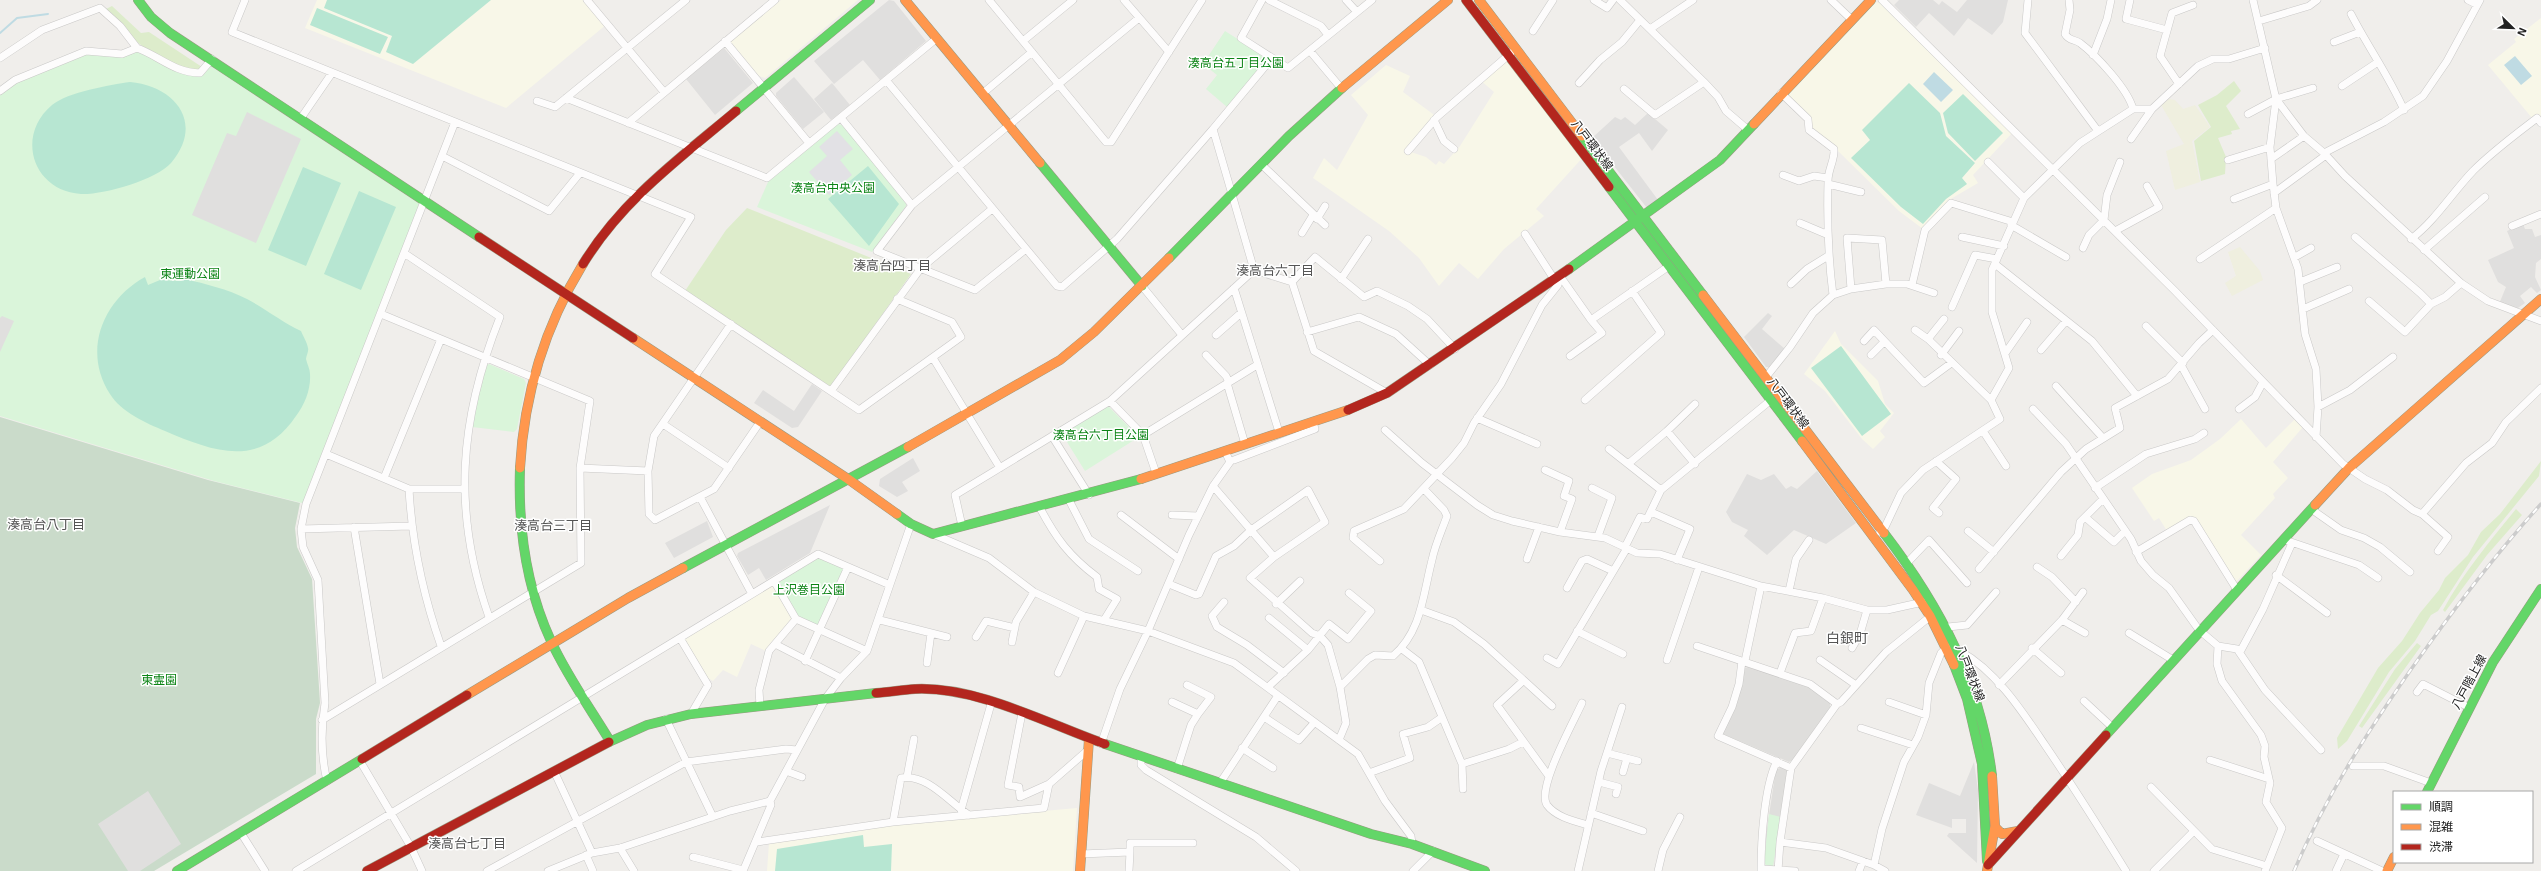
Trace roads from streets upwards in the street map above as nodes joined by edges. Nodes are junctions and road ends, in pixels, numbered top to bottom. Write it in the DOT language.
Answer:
graph roads {
  1 [pos="138,0"];
  2 [pos="245,0"];
  3 [pos="587,0"];
  4 [pos="686,0"];
  5 [pos="775,0"];
  6 [pos="870,0"];
  7 [pos="904,0"];
  8 [pos="989,0"];
  9 [pos="1073,0"];
  10 [pos="1124,0"];
  11 [pos="1202,0"];
  12 [pos="1262,0"];
  13 [pos="1269,0"];
  14 [pos="1346,0"];
  15 [pos="1372,0"];
  16 [pos="1448,0"];
  17 [pos="1466,0"];
  18 [pos="1479,0"];
  19 [pos="1553,0"];
  20 [pos="1594,0"];
  21 [pos="1613,0"];
  22 [pos="1620,0"];
  23 [pos="1693,0"];
  24 [pos="1831,0"];
  25 [pos="1871,0"];
  26 [pos="1882,0"];
  27 [pos="2028,0"];
  28 [pos="2068,0"];
  29 [pos="2111,0"];
  30 [pos="2130,0"];
  31 [pos="2253,0"];
  32 [pos="2468,0"];
  33 [pos="2313,2"];
  34 [pos="2478,2"];
  35 [pos="2193,5"];
  36 [pos="1357,12"];
  37 [pos="2351,14"];
  38 [pos="1139,18"];
  39 [pos="1640,20"];
  40 [pos="1852,20"];
  41 [pos="2259,21"];
  42 [pos="1650,29"];
  43 [pos="2167,30"];
  44 [pos="1533,31"];
  45 [pos="2360,32"];
  46 [pos="1328,35"];
  47 [pos="936,39"];
  48 [pos="725,41"];
  49 [pos="1023,41"];
  50 [pos="2334,42"];
  51 [pos="137,48"];
  52 [pos="627,48"];
  53 [pos="2265,48"];
  54 [pos="1310,51"];
  55 [pos="1032,52"];
  56 [pos="1168,52"];
  57 [pos="1512,52"];
  58 [pos="2094,55"];
  59 [pos="0,58"];
  60 [pos="1272,58"];
  61 [pos="212,59"];
  62 [pos="2378,62"];
  63 [pos="332,73"];
  64 [pos="886,80"];
  65 [pos="1704,82"];
  66 [pos="1579,83"];
  67 [pos="2179,84"];
  68 [pos="1059,85"];
  69 [pos="2342,86"];
  70 [pos="764,88"];
  71 [pos="1341,88"];
  72 [pos="2313,88"];
  73 [pos="1624,89"];
  74 [pos="0,91"];
  75 [pos="664,92"];
  76 [pos="1781,93"];
  77 [pos="982,94"];
  78 [pos="566,98"];
  79 [pos="2276,99"];
  80 [pos="537,101"];
  81 [pos="2133,109"];
  82 [pos="2152,109"];
  83 [pos="2404,110"];
  84 [pos="2248,114"];
  85 [pos="301,118"];
  86 [pos="841,118"];
  87 [pos="1434,120"];
  88 [pos="455,122"];
  89 [pos="628,123"];
  90 [pos="2541,123"];
  91 [pos="1008,126"];
  92 [pos="1213,129"];
  93 [pos="1748,130"];
  94 [pos="2098,131"];
  95 [pos="2304,136"];
  96 [pos="2131,139"];
  97 [pos="809,143"];
  98 [pos="2270,147"];
  99 [pos="692,148"];
  100 [pos="1454,149"];
  101 [pos="1408,151"];
  102 [pos="2325,154"];
  103 [pos="442,156"];
  104 [pos="2271,158"];
  105 [pos="2228,160"];
  106 [pos="1988,162"];
  107 [pos="2120,162"];
  108 [pos="1261,164"];
  109 [pos="958,167"];
  110 [pos="2054,170"];
  111 [pos="580,173"];
  112 [pos="1783,175"];
  113 [pos="1828,181"];
  114 [pos="2273,184"];
  115 [pos="2147,186"];
  116 [pos="1861,192"];
  117 [pos="2274,193"];
  118 [pos="637,195"];
  119 [pos="1231,195"];
  120 [pos="2486,197"];
  121 [pos="2024,198"];
  122 [pos="2234,199"];
  123 [pos="424,201"];
  124 [pos="912,206"];
  125 [pos="1325,206"];
  126 [pos="992,208"];
  127 [pos="2276,208"];
  128 [pos="2541,214"];
  129 [pos="1643,215"];
  130 [pos="1315,217"];
  131 [pos="2104,220"];
  132 [pos="1635,222"];
  133 [pos="1800,223"];
  134 [pos="2012,224"];
  135 [pos="1325,225"];
  136 [pos="2512,226"];
  137 [pos="2115,231"];
  138 [pos="1302,233"];
  139 [pos="1525,234"];
  140 [pos="1826,234"];
  141 [pos="1962,237"];
  142 [pos="2355,237"];
  143 [pos="1368,239"];
  144 [pos="2411,239"];
  145 [pos="2004,246"];
  146 [pos="1109,247"];
  147 [pos="2083,248"];
  148 [pos="2311,248"];
  149 [pos="1026,249"];
  150 [pos="2424,250"];
  151 [pos="404,253"];
  152 [pos="1828,256"];
  153 [pos="2066,257"];
  154 [pos="2295,257"];
  155 [pos="2200,259"];
  156 [pos="1996,262"];
  157 [pos="1669,266"];
  158 [pos="2337,267"];
  159 [pos="921,268"];
  160 [pos="1254,270"];
  161 [pos="1557,277"];
  162 [pos="1341,279"];
  163 [pos="1292,282"];
  164 [pos="2300,282"];
  165 [pos="2461,283"];
  166 [pos="1792,284"];
  167 [pos="1886,284"];
  168 [pos="1912,285"];
  169 [pos="1142,286"];
  170 [pos="1234,288"];
  171 [pos="1851,289"];
  172 [pos="2350,289"];
  173 [pos="1632,292"];
  174 [pos="1934,293"];
  175 [pos="566,294"];
  176 [pos="1833,295"];
  177 [pos="897,299"];
  178 [pos="2541,299"];
  179 [pos="2370,301"];
  180 [pos="2431,304"];
  181 [pos="1952,306"];
  182 [pos="2302,309"];
  183 [pos="1241,313"];
  184 [pos="381,314"];
  185 [pos="2523,315"];
  186 [pos="1944,319"];
  187 [pos="1591,320"];
  188 [pos="2066,321"];
  189 [pos="2541,321"];
  190 [pos="2027,322"];
  191 [pos="731,324"];
  192 [pos="2146,326"];
  193 [pos="1915,330"];
  194 [pos="2214,330"];
  195 [pos="1959,331"];
  196 [pos="1307,332"];
  197 [pos="1182,335"];
  198 [pos="1216,335"];
  199 [pos="441,339"];
  200 [pos="1928,340"];
  201 [pos="1864,341"];
  202 [pos="1884,342"];
  203 [pos="1455,349"];
  204 [pos="2041,350"];
  205 [pos="2006,352"];
  206 [pos="1206,355"];
  207 [pos="1871,355"];
  208 [pos="1941,355"];
  209 [pos="484,356"];
  210 [pos="1570,356"];
  211 [pos="2393,357"];
  212 [pos="933,358"];
  213 [pos="1950,364"];
  214 [pos="2182,364"];
  215 [pos="1257,365"];
  216 [pos="1430,365"];
  217 [pos="533,377"];
  218 [pos="1766,377"];
  219 [pos="694,379"];
  220 [pos="2263,382"];
  221 [pos="1228,383"];
  222 [pos="2056,386"];
  223 [pos="2541,388"];
  224 [pos="831,391"];
  225 [pos="1387,393"];
  226 [pos="2137,396"];
  227 [pos="1585,400"];
  228 [pos="1771,400"];
  229 [pos="1990,400"];
  230 [pos="1110,401"];
  231 [pos="1695,404"];
  232 [pos="2318,407"];
  233 [pos="2033,409"];
  234 [pos="2206,409"];
  235 [pos="2238,409"];
  236 [pos="969,414"];
  237 [pos="1478,418"];
  238 [pos="760,422"];
  239 [pos="1313,422"];
  240 [pos="663,424"];
  241 [pos="1385,430"];
  242 [pos="1667,431"];
  243 [pos="1983,431"];
  244 [pos="1279,432"];
  245 [pos="2204,433"];
  246 [pos="1143,435"];
  247 [pos="1052,436"];
  248 [pos="2316,437"];
  249 [pos="2103,438"];
  250 [pos="1246,444"];
  251 [pos="1537,444"];
  252 [pos="1609,449"];
  253 [pos="1225,451"];
  254 [pos="326,454"];
  255 [pos="2075,459"];
  256 [pos="1234,460"];
  257 [pos="1936,461"];
  258 [pos="1628,464"];
  259 [pos="1695,464"];
  260 [pos="2006,466"];
  261 [pos="580,468"];
  262 [pos="729,468"];
  263 [pos="1000,468"];
  264 [pos="2349,468"];
  265 [pos="1545,470"];
  266 [pos="648,471"];
  267 [pos="1156,474"];
  268 [pos="1436,474"];
  269 [pos="384,478"];
  270 [pos="848,479"];
  271 [pos="1213,486"];
  272 [pos="1592,488"];
  273 [pos="2095,488"];
  274 [pos="409,489"];
  275 [pos="465,489"];
  276 [pos="1424,489"];
  277 [pos="1661,490"];
  278 [pos="1089,495"];
  279 [pos="700,497"];
  280 [pos="2103,499"];
  281 [pos="1069,500"];
  282 [pos="1040,508"];
  283 [pos="2311,509"];
  284 [pos="1651,512"];
  285 [pos="1939,513"];
  286 [pos="1172,514"];
  287 [pos="2422,514"];
  288 [pos="1121,515"];
  289 [pos="1198,516"];
  290 [pos="2085,517"];
  291 [pos="911,524"];
  292 [pos="411,526"];
  293 [pos="962,526"];
  294 [pos="354,527"];
  295 [pos="1539,527"];
  296 [pos="301,528"];
  297 [pos="1250,530"];
  298 [pos="1968,531"];
  299 [pos="2126,531"];
  300 [pos="1560,532"];
  301 [pos="1878,533"];
  302 [pos="933,534"];
  303 [pos="1598,536"];
  304 [pos="1809,540"];
  305 [pos="2288,541"];
  306 [pos="726,545"];
  307 [pos="1626,547"];
  308 [pos="2438,551"];
  309 [pos="1994,552"];
  310 [pos="2136,552"];
  311 [pos="2061,556"];
  312 [pos="1274,557"];
  313 [pos="1179,559"];
  314 [pos="1527,559"];
  315 [pos="1677,560"];
  316 [pos="1380,561"];
  317 [pos="1907,563"];
  318 [pos="848,567"];
  319 [pos="1699,567"];
  320 [pos="2037,567"];
  321 [pos="1979,569"];
  322 [pos="1138,571"];
  323 [pos="1613,571"];
  324 [pos="2410,572"];
  325 [pos="2276,575"];
  326 [pos="2378,578"];
  327 [pos="774,581"];
  328 [pos="1300,581"];
  329 [pos="1967,583"];
  330 [pos="1169,584"];
  331 [pos="890,585"];
  332 [pos="1760,586"];
  333 [pos="1567,588"];
  334 [pos="533,590"];
  335 [pos="2237,590"];
  336 [pos="1789,591"];
  337 [pos="1034,592"];
  338 [pos="1996,592"];
  339 [pos="2083,592"];
  340 [pos="1350,593"];
  341 [pos="752,594"];
  342 [pos="2539,594"];
  343 [pos="1823,598"];
  344 [pos="1224,602"];
  345 [pos="1923,602"];
  346 [pos="2076,602"];
  347 [pos="1276,604"];
  348 [pos="1421,610"];
  349 [pos="1867,610"];
  350 [pos="1935,613"];
  351 [pos="2327,613"];
  352 [pos="1084,616"];
  353 [pos="489,617"];
  354 [pos="1269,618"];
  355 [pos="796,619"];
  356 [pos="880,620"];
  357 [pos="1104,620"];
  358 [pos="2062,620"];
  359 [pos="1948,627"];
  360 [pos="1015,628"];
  361 [pos="820,630"];
  362 [pos="2199,630"];
  363 [pos="1577,631"];
  364 [pos="1148,632"];
  365 [pos="931,633"];
  366 [pos="2086,633"];
  367 [pos="2129,633"];
  368 [pos="1320,636"];
  369 [pos="947,637"];
  370 [pos="976,637"];
  371 [pos="680,638"];
  372 [pos="1012,642"];
  373 [pos="775,644"];
  374 [pos="553,645"];
  375 [pos="441,646"];
  376 [pos="1697,646"];
  377 [pos="2218,646"];
  378 [pos="1402,648"];
  379 [pos="1852,648"];
  380 [pos="1948,648"];
  381 [pos="2032,648"];
  382 [pos="1308,650"];
  383 [pos="1960,651"];
  384 [pos="867,652"];
  385 [pos="2240,652"];
  386 [pos="1623,654"];
  387 [pos="1547,658"];
  388 [pos="1667,660"];
  389 [pos="1820,660"];
  390 [pos="2173,660"];
  391 [pos="805,661"];
  392 [pos="1743,661"];
  393 [pos="926,663"];
  394 [pos="1058,673"];
  395 [pos="1780,673"];
  396 [pos="2061,673"];
  397 [pos="1284,674"];
  398 [pos="841,678"];
  399 [pos="1523,681"];
  400 [pos="380,684"];
  401 [pos="1187,685"];
  402 [pos="1999,685"];
  403 [pos="1856,686"];
  404 [pos="1268,687"];
  405 [pos="1340,687"];
  406 [pos="2417,692"];
  407 [pos="584,696"];
  408 [pos="1277,697"];
  409 [pos="825,699"];
  410 [pos="2084,701"];
  411 [pos="1172,702"];
  412 [pos="1889,702"];
  413 [pos="1582,703"];
  414 [pos="991,704"];
  415 [pos="1837,704"];
  416 [pos="760,706"];
  417 [pos="1552,706"];
  418 [pos="1622,707"];
  419 [pos="2468,707"];
  420 [pos="1022,713"];
  421 [pos="691,714"];
  422 [pos="1198,714"];
  423 [pos="1926,715"];
  424 [pos="1264,716"];
  425 [pos="1441,718"];
  426 [pos="666,719"];
  427 [pos="322,720"];
  428 [pos="1314,723"];
  429 [pos="2112,727"];
  430 [pos="1860,728"];
  431 [pos="914,739"];
  432 [pos="1089,739"];
  433 [pos="1339,740"];
  434 [pos="610,741"];
  435 [pos="1523,742"];
  436 [pos="1101,744"];
  437 [pos="1913,745"];
  438 [pos="1242,748"];
  439 [pos="797,750"];
  440 [pos="1088,750"];
  441 [pos="2321,750"];
  442 [pos="1607,753"];
  443 [pos="1141,757"];
  444 [pos="1627,758"];
  445 [pos="2210,760"];
  446 [pos="360,761"];
  447 [pos="1638,761"];
  448 [pos="1777,761"];
  449 [pos="686,762"];
  450 [pos="1462,764"];
  451 [pos="2353,766"];
  452 [pos="1273,768"];
  453 [pos="1791,768"];
  454 [pos="1177,769"];
  455 [pos="554,771"];
  456 [pos="786,771"];
  457 [pos="1623,772"];
  458 [pos="1370,773"];
  459 [pos="1548,775"];
  460 [pos="907,777"];
  461 [pos="802,778"];
  462 [pos="2068,778"];
  463 [pos="2269,779"];
  464 [pos="327,781"];
  465 [pos="1599,782"];
  466 [pos="1220,783"];
  467 [pos="2431,783"];
  468 [pos="1049,784"];
  469 [pos="2151,787"];
  470 [pos="1463,790"];
  471 [pos="2427,791"];
  472 [pos="1616,794"];
  473 [pos="770,801"];
  474 [pos="961,810"];
  475 [pos="391,812"];
  476 [pos="1591,813"];
  477 [pos="969,815"];
  478 [pos="713,817"];
  479 [pos="1680,817"];
  480 [pos="577,821"];
  481 [pos="893,822"];
  482 [pos="1588,825"];
  483 [pos="1995,827"];
  484 [pos="2020,830"];
  485 [pos="1643,831"];
  486 [pos="2194,831"];
  487 [pos="241,833"];
  488 [pos="2318,840"];
  489 [pos="757,842"];
  490 [pos="1780,842"];
  491 [pos="1193,843"];
  492 [pos="1412,844"];
  493 [pos="411,847"];
  494 [pos="620,848"];
  495 [pos="1433,851"];
  496 [pos="1130,852"];
  497 [pos="589,854"];
  498 [pos="1081,854"];
  499 [pos="2344,854"];
  500 [pos="693,857"];
  501 [pos="2393,859"];
  502 [pos="1863,861"];
  503 [pos="1874,865"];
  504 [pos="1987,868"];
  505 [pos="2266,869"];
  506 [pos="743,870"];
  507 [pos="1761,870"];
  508 [pos="1778,870"];
  509 [pos="177,871"];
  510 [pos="265,871"];
  511 [pos="296,871"];
  512 [pos="367,871"];
  513 [pos="422,871"];
  514 [pos="487,871"];
  515 [pos="548,871"];
  516 [pos="593,871"];
  517 [pos="634,871"];
  518 [pos="1080,871"];
  519 [pos="1129,871"];
  520 [pos="1296,871"];
  521 [pos="1413,871"];
  522 [pos="1485,871"];
  523 [pos="1578,871"];
  524 [pos="1658,871"];
  525 [pos="1796,871"];
  526 [pos="1859,871"];
  527 [pos="1885,871"];
  528 [pos="2126,871"];
  529 [pos="2154,871"];
  530 [pos="2336,871"];
  531 [pos="2382,871"];
  532 [pos="2387,871"];
  1 -- 61 [label="street"];
  2 -- 63 [label="street"];
  3 -- 52 [label="street"];
  4 -- 52 [label="street"];
  5 -- 48 [label="street"];
  6 -- 70 [label="street"];
  7 -- 47 [label="street"];
  8 -- 49 [label="street"];
  9 -- 49 [label="street"];
  10 -- 38 [label="street"];
  11 -- 56 [label="street"];
  12 -- 60 [label="street"];
  13 -- 46 [label="street"];
  14 -- 36 [label="street"];
  15 -- 36 [label="street"];
  16 -- 71 [label="street"];
  17 -- 57 [label="street, 八戸環状線"];
  18 -- 57 [label="street, 八戸環状線"];
  19 -- 44 [label="street"];
  20 -- 21 [label="street"];
  22 -- 39 [label="street"];
  23 -- 42 [label="street"];
  24 -- 40 [label="street"];
  25 -- 40 [label="street"];
  26 -- 110 [label="street"];
  27 -- 94 [label="street"];
  28 -- 58 [label="street"];
  29 -- 58 [label="street"];
  30 -- 43 [label="street"];
  31 -- 41 [label="street"];
  32 -- 34 [label="street"];
  33 -- 41 [label="street"];
  34 -- 83 [label="street"];
  35 -- 43 [label="street"];
  36 -- 46 [label="street"];
  37 -- 45 [label="street"];
  38 -- 56 [label="street"];
  38 -- 68 [label="street"];
  39 -- 42 [label="street"];
  39 -- 66 [label="street"];
  40 -- 76 [label="street"];
  41 -- 53 [label="street"];
  42 -- 65 [label="street"];
  43 -- 67 [label="street"];
  45 -- 50 [label="street"];
  45 -- 62 [label="street"];
  46 -- 54 [label="street"];
  47 -- 64 [label="street"];
  47 -- 77 [label="street"];
  48 -- 70 [label="street"];
  48 -- 75 [label="street"];
  49 -- 55 [label="street"];
  51 -- 59 [label="street"];
  51 -- 61 [label="street"];
  51 -- 74 [label="street"];
  52 -- 75 [label="street"];
  52 -- 78 [label="street"];
  53 -- 67 [label="street"];
  53 -- 79 [label="street"];
  54 -- 60 [label="street"];
  54 -- 71 [label="street"];
  55 -- 68 [label="street"];
  55 -- 77 [label="street"];
  56 -- 68 [label="street"];
  57 -- 87 [label="street"];
  57 -- 129 [label="street, 八戸環状線"];
  57 -- 132 [label="street, 八戸環状線"];
  58 -- 81 [label="street"];
  60 -- 92 [label="street"];
  61 -- 85 [label="street"];
  62 -- 69 [label="street"];
  62 -- 83 [label="street"];
  63 -- 85 [label="street"];
  63 -- 88 [label="street"];
  64 -- 86 [label="street"];
  64 -- 109 [label="street"];
  65 -- 73 [label="street"];
  65 -- 93 [label="street"];
  67 -- 82 [label="street"];
  68 -- 91 [label="street"];
  70 -- 97 [label="street"];
  70 -- 99 [label="street"];
  71 -- 108 [label="street"];
  72 -- 79 [label="street"];
  75 -- 89 [label="street"];
  76 -- 93 [label="street"];
  76 -- 113 [label="street"];
  77 -- 91 [label="street"];
  78 -- 80 [label="street"];
  78 -- 89 [label="street"];
  79 -- 84 [label="street"];
  79 -- 95 [label="street"];
  79 -- 98 [label="street"];
  81 -- 82 [label="street"];
  81 -- 94 [label="street"];
  82 -- 96 [label="street"];
  83 -- 102 [label="street"];
  85 -- 123 [label="street"];
  86 -- 97 [label="street"];
  86 -- 124 [label="street"];
  87 -- 100 [label="street"];
  87 -- 101 [label="street"];
  88 -- 103 [label="street"];
  88 -- 111 [label="street"];
  89 -- 99 [label="street"];
  90 -- 144 [label="street"];
  91 -- 109 [label="street"];
  91 -- 146 [label="street"];
  92 -- 119 [label="street"];
  92 -- 146 [label="street"];
  93 -- 129 [label="street"];
  94 -- 110 [label="street"];
  95 -- 102 [label="street"];
  95 -- 104 [label="street"];
  97 -- 99 [label="street"];
  98 -- 104 [label="street"];
  98 -- 105 [label="street"];
  99 -- 118 [label="street"];
  102 -- 117 [label="street"];
  102 -- 144 [label="street"];
  103 -- 111 [label="street"];
  103 -- 123 [label="street"];
  104 -- 114 [label="street"];
  106 -- 121 [label="street"];
  107 -- 131 [label="street"];
  108 -- 119 [label="street"];
  108 -- 130 [label="street"];
  109 -- 124 [label="street"];
  109 -- 126 [label="street"];
  110 -- 121 [label="street"];
  110 -- 131 [label="street"];
  111 -- 118 [label="street"];
  112 -- 113 [label="street"];
  113 -- 116 [label="street"];
  113 -- 140 [label="street"];
  114 -- 117 [label="street"];
  114 -- 122 [label="street"];
  115 -- 137 [label="street"];
  117 -- 127 [label="street"];
  118 -- 175 [label="street"];
  118 -- 191 [label="street"];
  119 -- 160 [label="street"];
  119 -- 169 [label="street"];
  120 -- 150 [label="street"];
  121 -- 134 [label="street"];
  123 -- 151 [label="street"];
  123 -- 175 [label="street"];
  124 -- 159 [label="street"];
  125 -- 130 [label="street"];
  126 -- 149 [label="street"];
  126 -- 159 [label="street"];
  127 -- 154 [label="street"];
  127 -- 155 [label="street"];
  128 -- 136 [label="street"];
  129 -- 132 [label="street"];
  129 -- 218 [label="street, 八戸環状線"];
  130 -- 135 [label="street"];
  130 -- 138 [label="street"];
  131 -- 137 [label="street"];
  131 -- 147 [label="street"];
  132 -- 157 [label="street, 八戸環状線"];
  132 -- 161 [label="street"];
  133 -- 140 [label="street"];
  134 -- 145 [label="street"];
  134 -- 153 [label="street"];
  134 -- 168 [label="street"];
  137 -- 194 [label="street"];
  139 -- 161 [label="street"];
  140 -- 152 [label="street"];
  141 -- 145 [label="street"];
  142 -- 180 [label="street"];
  143 -- 162 [label="street"];
  144 -- 150 [label="street"];
  145 -- 156 [label="street"];
  146 -- 149 [label="street"];
  146 -- 169 [label="street"];
  148 -- 154 [label="street"];
  149 -- 159 [label="street"];
  150 -- 165 [label="street"];
  151 -- 184 [label="street"];
  151 -- 209 [label="street"];
  152 -- 166 [label="street"];
  152 -- 176 [label="street"];
  154 -- 164 [label="street"];
  156 -- 181 [label="street"];
  156 -- 188 [label="street"];
  156 -- 205 [label="street"];
  157 -- 173 [label="street"];
  157 -- 228 [label="street, 八戸環状線"];
  158 -- 164 [label="street"];
  159 -- 177 [label="street"];
  160 -- 163 [label="street"];
  160 -- 170 [label="street"];
  161 -- 187 [label="street"];
  161 -- 203 [label="street"];
  161 -- 237 [label="street"];
  162 -- 163 [label="street"];
  162 -- 203 [label="street"];
  163 -- 196 [label="street"];
  164 -- 182 [label="street"];
  165 -- 180 [label="street"];
  165 -- 185 [label="street"];
  167 -- 168 [label="street"];
  167 -- 171 [label="street"];
  167 -- 171 [label="street"];
  168 -- 174 [label="street"];
  169 -- 197 [label="street"];
  169 -- 236 [label="street"];
  170 -- 183 [label="street"];
  170 -- 197 [label="street"];
  171 -- 176 [label="street"];
  172 -- 182 [label="street"];
  173 -- 187 [label="street"];
  173 -- 227 [label="street"];
  175 -- 217 [label="street"];
  175 -- 219 [label="street"];
  176 -- 218 [label="street"];
  177 -- 212 [label="street"];
  177 -- 224 [label="street"];
  178 -- 185 [label="street"];
  179 -- 180 [label="street"];
  182 -- 232 [label="street"];
  183 -- 198 [label="street"];
  183 -- 215 [label="street"];
  184 -- 199 [label="street"];
  184 -- 254 [label="street"];
  185 -- 189 [label="street"];
  185 -- 264 [label="street"];
  186 -- 200 [label="street"];
  187 -- 210 [label="street"];
  188 -- 204 [label="street"];
  188 -- 226 [label="street"];
  190 -- 205 [label="street"];
  191 -- 219 [label="street"];
  191 -- 224 [label="street"];
  192 -- 214 [label="street"];
  193 -- 200 [label="street"];
  194 -- 214 [label="street"];
  194 -- 220 [label="street"];
  195 -- 208 [label="street"];
  196 -- 216 [label="street"];
  196 -- 225 [label="street"];
  197 -- 230 [label="street"];
  199 -- 209 [label="street"];
  199 -- 269 [label="street"];
  200 -- 208 [label="street"];
  201 -- 202 [label="street"];
  202 -- 207 [label="street"];
  202 -- 213 [label="street"];
  203 -- 216 [label="street"];
  205 -- 229 [label="street"];
  206 -- 221 [label="street"];
  208 -- 213 [label="street"];
  209 -- 217 [label="street"];
  209 -- 275 [label="street"];
  211 -- 232 [label="street"];
  212 -- 224 [label="street"];
  212 -- 236 [label="street"];
  213 -- 229 [label="street"];
  214 -- 226 [label="street"];
  214 -- 234 [label="street"];
  215 -- 221 [label="street"];
  215 -- 244 [label="street"];
  216 -- 225 [label="street"];
  217 -- 261 [label="street"];
  217 -- 334 [label="street"];
  218 -- 301 [label="street, 八戸環状線"];
  219 -- 238 [label="street"];
  219 -- 240 [label="street"];
  220 -- 235 [label="street"];
  220 -- 248 [label="street"];
  221 -- 246 [label="street"];
  221 -- 250 [label="street"];
  222 -- 249 [label="street"];
  223 -- 287 [label="street"];
  225 -- 239 [label="street"];
  226 -- 249 [label="street"];
  228 -- 259 [label="street"];
  228 -- 301 [label="street, 八戸環状線"];
  229 -- 243 [label="street"];
  230 -- 246 [label="street"];
  230 -- 247 [label="street"];
  231 -- 242 [label="street"];
  232 -- 248 [label="street"];
  233 -- 255 [label="street"];
  236 -- 263 [label="street"];
  236 -- 270 [label="street"];
  237 -- 251 [label="street"];
  237 -- 268 [label="street"];
  238 -- 262 [label="street"];
  238 -- 270 [label="street"];
  239 -- 244 [label="street"];
  239 -- 256 [label="street"];
  240 -- 262 [label="street"];
  240 -- 266 [label="street"];
  241 -- 268 [label="street"];
  242 -- 258 [label="street"];
  242 -- 259 [label="street"];
  243 -- 257 [label="street"];
  243 -- 260 [label="street"];
  244 -- 250 [label="street"];
  245 -- 273 [label="street"];
  246 -- 267 [label="street"];
  247 -- 263 [label="street"];
  247 -- 278 [label="street"];
  248 -- 264 [label="street"];
  249 -- 255 [label="street"];
  250 -- 253 [label="street"];
  252 -- 258 [label="street"];
  253 -- 267 [label="street"];
  253 -- 271 [label="street"];
  254 -- 269 [label="street"];
  254 -- 296 [label="street"];
  255 -- 273 [label="street"];
  255 -- 309 [label="street"];
  257 -- 285 [label="street"];
  257 -- 301 [label="street"];
  258 -- 277 [label="street"];
  259 -- 277 [label="street"];
  261 -- 266 [label="street"];
  261 -- 334 [label="street"];
  262 -- 279 [label="street"];
  263 -- 293 [label="street"];
  264 -- 283 [label="street"];
  264 -- 287 [label="street"];
  265 -- 300 [label="street"];
  266 -- 279 [label="street"];
  267 -- 278 [label="street"];
  268 -- 276 [label="street"];
  268 -- 295 [label="street"];
  269 -- 274 [label="street"];
  270 -- 291 [label="street"];
  270 -- 306 [label="street"];
  271 -- 289 [label="street"];
  271 -- 297 [label="street"];
  272 -- 303 [label="street"];
  273 -- 280 [label="street"];
  274 -- 275 [label="street"];
  274 -- 292 [label="street"];
  275 -- 353 [label="street"];
  276 -- 316 [label="street"];
  276 -- 348 [label="street"];
  277 -- 284 [label="street"];
  278 -- 281 [label="street"];
  279 -- 306 [label="street"];
  280 -- 290 [label="street"];
  280 -- 299 [label="street"];
  281 -- 282 [label="street"];
  281 -- 322 [label="street"];
  282 -- 293 [label="street"];
  282 -- 357 [label="street"];
  283 -- 305 [label="street"];
  283 -- 324 [label="street"];
  284 -- 307 [label="street"];
  284 -- 315 [label="street"];
  286 -- 289 [label="street"];
  287 -- 308 [label="street"];
  288 -- 313 [label="street"];
  289 -- 313 [label="street"];
  290 -- 299 [label="street"];
  290 -- 311 [label="street"];
  291 -- 302 [label="street"];
  291 -- 331 [label="street"];
  292 -- 294 [label="street"];
  292 -- 375 [label="street"];
  293 -- 302 [label="street"];
  294 -- 296 [label="street"];
  294 -- 400 [label="street"];
  295 -- 300 [label="street"];
  295 -- 314 [label="street"];
  296 -- 427 [label="street"];
  297 -- 312 [label="street"];
  297 -- 312 [label="street"];
  297 -- 330 [label="street"];
  298 -- 309 [label="street"];
  299 -- 310 [label="street"];
  300 -- 303 [label="street"];
  301 -- 317 [label="street, 八戸環状線"];
  301 -- 345 [label="street, 八戸環状線"];
  302 -- 337 [label="street"];
  303 -- 307 [label="street"];
  304 -- 336 [label="street"];
  305 -- 325 [label="street"];
  305 -- 326 [label="street"];
  305 -- 335 [label="street"];
  306 -- 341 [label="street"];
  306 -- 374 [label="street"];
  307 -- 315 [label="street"];
  307 -- 323 [label="street"];
  309 -- 321 [label="street"];
  310 -- 335 [label="street"];
  310 -- 362 [label="street"];
  312 -- 347 [label="street"];
  313 -- 330 [label="street"];
  315 -- 319 [label="street"];
  317 -- 329 [label="street"];
  317 -- 350 [label="street, 八戸環状線"];
  318 -- 327 [label="street"];
  318 -- 331 [label="street"];
  318 -- 361 [label="street"];
  319 -- 332 [label="street"];
  319 -- 388 [label="street"];
  320 -- 346 [label="street"];
  323 -- 333 [label="street"];
  323 -- 363 [label="street"];
  325 -- 351 [label="street"];
  325 -- 385 [label="street"];
  327 -- 341 [label="street"];
  327 -- 355 [label="street"];
  328 -- 347 [label="street"];
  330 -- 364 [label="street"];
  331 -- 356 [label="street"];
  332 -- 336 [label="street"];
  332 -- 392 [label="street"];
  334 -- 353 [label="street"];
  334 -- 374 [label="street"];
  335 -- 362 [label="street"];
  336 -- 343 [label="street"];
  337 -- 352 [label="street"];
  337 -- 360 [label="street"];
  338 -- 359 [label="street"];
  339 -- 346 [label="street"];
  340 -- 368 [label="street"];
  341 -- 371 [label="street"];
  342 -- 419 [label="street, 八戸階上線"];
  343 -- 349 [label="street"];
  343 -- 395 [label="street"];
  344 -- 397 [label="street"];
  345 -- 349 [label="street"];
  345 -- 350 [label="street, 八戸環状線"];
  346 -- 358 [label="street"];
  347 -- 368 [label="street"];
  348 -- 378 [label="street"];
  348 -- 399 [label="street"];
  349 -- 379 [label="street"];
  350 -- 359 [label="street, 八戸環状線"];
  350 -- 380 [label="street, 八戸環状線"];
  350 -- 403 [label="street"];
  352 -- 357 [label="street"];
  352 -- 394 [label="street"];
  353 -- 375 [label="street"];
  354 -- 382 [label="street"];
  355 -- 361 [label="street"];
  355 -- 373 [label="street"];
  356 -- 365 [label="street"];
  356 -- 384 [label="street"];
  357 -- 364 [label="street"];
  358 -- 366 [label="street"];
  358 -- 381 [label="street"];
  359 -- 383 [label="street, 八戸環状線"];
  360 -- 370 [label="street"];
  360 -- 372 [label="street"];
  361 -- 384 [label="street"];
  361 -- 391 [label="street"];
  362 -- 377 [label="street"];
  362 -- 390 [label="street"];
  363 -- 386 [label="street"];
  363 -- 387 [label="street"];
  364 -- 404 [label="street"];
  364 -- 436 [label="street"];
  365 -- 369 [label="street"];
  365 -- 393 [label="street"];
  367 -- 390 [label="street"];
  368 -- 382 [label="street"];
  368 -- 405 [label="street"];
  371 -- 407 [label="street"];
  371 -- 421 [label="street"];
  373 -- 391 [label="street"];
  373 -- 416 [label="street"];
  374 -- 407 [label="street"];
  374 -- 446 [label="street"];
  375 -- 400 [label="street"];
  376 -- 392 [label="street"];
  377 -- 385 [label="street"];
  377 -- 463 [label="street"];
  378 -- 405 [label="street"];
  378 -- 425 [label="street"];
  380 -- 423 [label="street"];
  380 -- 504 [label="street, 八戸環状線"];
  381 -- 396 [label="street"];
  381 -- 402 [label="street"];
  382 -- 397 [label="street"];
  383 -- 402 [label="street"];
  383 -- 483 [label="street, 八戸環状線"];
  384 -- 398 [label="street"];
  385 -- 441 [label="street"];
  389 -- 403 [label="street"];
  390 -- 429 [label="street"];
  391 -- 398 [label="street"];
  392 -- 395 [label="street"];
  392 -- 448 [label="street"];
  395 -- 415 [label="street"];
  397 -- 404 [label="street"];
  398 -- 409 [label="street"];
  399 -- 417 [label="street"];
  399 -- 435 [label="street"];
  400 -- 427 [label="street"];
  401 -- 422 [label="street"];
  402 -- 462 [label="street"];
  403 -- 415 [label="street"];
  404 -- 408 [label="street"];
  405 -- 433 [label="street"];
  406 -- 419 [label="street"];
  407 -- 434 [label="street"];
  407 -- 475 [label="street"];
  408 -- 424 [label="street"];
  408 -- 428 [label="street"];
  409 -- 414 [label="street"];
  409 -- 416 [label="street"];
  409 -- 439 [label="street"];
  410 -- 429 [label="street"];
  411 -- 422 [label="street"];
  412 -- 423 [label="street"];
  413 -- 459 [label="street"];
  414 -- 420 [label="street"];
  414 -- 474 [label="street"];
  415 -- 453 [label="street"];
  416 -- 421 [label="street"];
  418 -- 442 [label="street"];
  419 -- 467 [label="street, 八戸階上線"];
  420 -- 432 [label="street"];
  420 -- 468 [label="street"];
  421 -- 426 [label="street"];
  422 -- 454 [label="street"];
  423 -- 437 [label="street"];
  424 -- 428 [label="street"];
  424 -- 438 [label="street"];
  425 -- 450 [label="street"];
  425 -- 458 [label="street"];
  426 -- 434 [label="street"];
  426 -- 449 [label="street"];
  427 -- 464 [label="street"];
  428 -- 433 [label="street"];
  429 -- 462 [label="street"];
  430 -- 437 [label="street"];
  431 -- 460 [label="street"];
  432 -- 436 [label="street"];
  432 -- 440 [label="street"];
  433 -- 458 [label="street"];
  434 -- 455 [label="street"];
  435 -- 450 [label="street"];
  435 -- 459 [label="street"];
  436 -- 443 [label="street"];
  437 -- 503 [label="street"];
  438 -- 452 [label="street"];
  438 -- 466 [label="street"];
  439 -- 449 [label="street"];
  439 -- 456 [label="street"];
  440 -- 468 [label="street"];
  440 -- 498 [label="street"];
  442 -- 444 [label="street"];
  442 -- 465 [label="street"];
  443 -- 454 [label="street"];
  443 -- 520 [label="street"];
  444 -- 447 [label="street"];
  444 -- 457 [label="street"];
  445 -- 463 [label="street"];
  446 -- 464 [label="street"];
  446 -- 475 [label="street"];
  448 -- 453 [label="street"];
  448 -- 507 [label="street"];
  449 -- 478 [label="street"];
  449 -- 480 [label="street"];
  450 -- 470 [label="street"];
  451 -- 467 [label="street"];
  453 -- 490 [label="street"];
  454 -- 466 [label="street"];
  455 -- 480 [label="street"];
  455 -- 493 [label="street"];
  456 -- 461 [label="street"];
  456 -- 473 [label="street"];
  458 -- 492 [label="street"];
  459 -- 482 [label="street"];
  460 -- 474 [label="street"];
  460 -- 481 [label="street"];
  462 -- 484 [label="street"];
  462 -- 528 [label="street"];
  463 -- 505 [label="street"];
  464 -- 487 [label="street"];
  465 -- 472 [label="street"];
  465 -- 476 [label="street"];
  466 -- 492 [label="street"];
  467 -- 471 [label="street, 八戸階上線"];
  468 -- 477 [label="street"];
  469 -- 486 [label="street"];
  473 -- 478 [label="street"];
  473 -- 489 [label="street"];
  474 -- 477 [label="street"];
  475 -- 493 [label="street"];
  475 -- 511 [label="street"];
  476 -- 482 [label="street"];
  476 -- 485 [label="street"];
  477 -- 481 [label="street"];
  478 -- 494 [label="street"];
  479 -- 524 [label="street"];
  480 -- 497 [label="street"];
  480 -- 514 [label="street"];
  481 -- 489 [label="street"];
  482 -- 523 [label="street"];
  483 -- 484 [label="street"];
  483 -- 504 [label="street, 八戸環状線"];
  484 -- 504 [label="street"];
  486 -- 505 [label="street"];
  486 -- 529 [label="street"];
  487 -- 509 [label="street"];
  487 -- 510 [label="street"];
  488 -- 499 [label="street"];
  489 -- 506 [label="street"];
  490 -- 502 [label="street"];
  490 -- 508 [label="street"];
  491 -- 496 [label="street"];
  492 -- 495 [label="street"];
  493 -- 512 [label="street"];
  493 -- 513 [label="street"];
  494 -- 497 [label="street"];
  494 -- 517 [label="street"];
  495 -- 521 [label="street"];
  495 -- 522 [label="street"];
  496 -- 498 [label="street"];
  496 -- 519 [label="street"];
  497 -- 515 [label="street"];
  497 -- 516 [label="street"];
  498 -- 518 [label="street"];
  499 -- 530 [label="street"];
  499 -- 531 [label="street"];
  500 -- 506 [label="street"];
  501 -- 532 [label="street"];
  502 -- 503 [label="street"];
  502 -- 526 [label="street"];
  503 -- 527 [label="street"];
  507 -- 508 [label="street"];
  508 -- 525 [label="street"];
}
